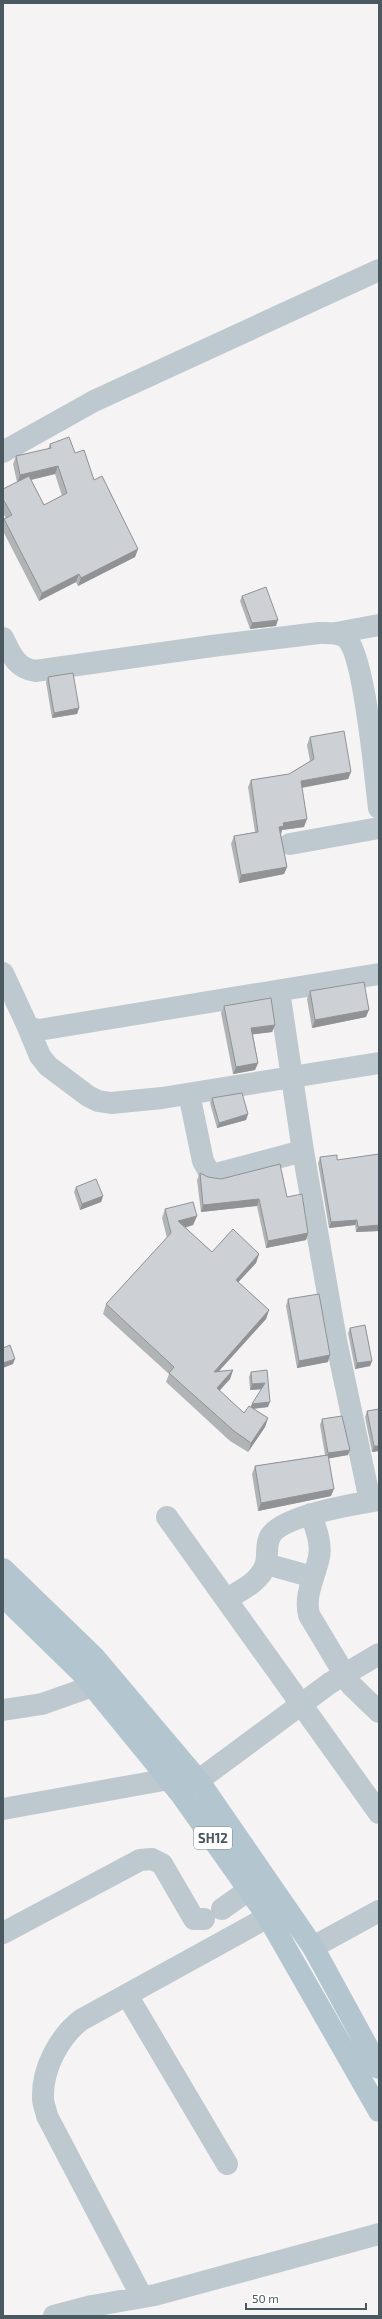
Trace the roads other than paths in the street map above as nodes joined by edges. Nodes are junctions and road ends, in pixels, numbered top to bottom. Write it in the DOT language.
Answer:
graph roads {
  1 [pos="379,270"];
  2 [pos="3,452"];
  3 [pos="379,625"];
  4 [pos="336,633"];
  5 [pos="3,638"];
  6 [pos="379,808"];
  7 [pos="379,828"];
  8 [pos="290,844"];
  9 [pos="3,973"];
  10 [pos="379,974"];
  11 [pos="279,991"];
  12 [pos="28,1027"];
  13 [pos="379,1063"];
  14 [pos="293,1077"];
  15 [pos="189,1094"];
  16 [pos="303,1151"];
  17 [pos="375,1501"];
  18 [pos="311,1514"];
  19 [pos="167,1517"];
  20 [pos="266,1564"];
  21 [pos="3,1569"];
  22 [pos="313,1577"];
  23 [pos="3,1596"];
  24 [pos="226,1600"];
  25 [pos="379,1654"];
  26 [pos="344,1675"];
  27 [pos="93,1686"];
  28 [pos="301,1705"];
  29 [pos="3,1710"];
  30 [pos="379,1712"];
  31 [pos="198,1780"];
  32 [pos="175,1786"];
  33 [pos="3,1810"];
  34 [pos="379,1813"];
  35 [pos="250,1889"];
  36 [pos="378,1912"];
  37 [pos="268,1916"];
  38 [pos="3,1933"];
  39 [pos="313,1947"];
  40 [pos="127,1995"];
  41 [pos="379,2068"];
  42 [pos="379,2112"];
  43 [pos="227,2164"];
  44 [pos="379,2234"];
  45 [pos="142,2297"];
  46 [pos="54,2316"];
  1 -- 2 [label="street"];
  3 -- 4 [label="street"];
  4 -- 5 [label="street"];
  4 -- 6 [label="street"];
  7 -- 8 [label="street"];
  9 -- 12 [label="street"];
  10 -- 11 [label="street"];
  11 -- 12 [label="street"];
  11 -- 14 [label="street"];
  12 -- 15 [label="street"];
  13 -- 14 [label="street"];
  14 -- 15 [label="street"];
  14 -- 16 [label="street"];
  15 -- 16 [label="street"];
  16 -- 17 [label="street"];
  17 -- 18 [label="street"];
  18 -- 20 [label="street"];
  18 -- 22 [label="street"];
  19 -- 24 [label="street"];
  20 -- 22 [label="street"];
  20 -- 24 [label="street"];
  21 -- 31 [label="main road"];
  22 -- 26 [label="street"];
  23 -- 27 [label="main road, SH12"];
  24 -- 28 [label="street"];
  25 -- 26 [label="street"];
  26 -- 28 [label="street"];
  26 -- 30 [label="street"];
  27 -- 29 [label="street"];
  27 -- 32 [label="main road, SH12"];
  28 -- 31 [label="street"];
  28 -- 34 [label="street"];
  31 -- 32 [label="street"];
  31 -- 39 [label="main road"];
  32 -- 33 [label="street"];
  32 -- 35 [label="main road, SH12"];
  35 -- 37 [label="main road, SH12"];
  35 -- 38 [label="street"];
  36 -- 39 [label="street"];
  37 -- 40 [label="street"];
  37 -- 42 [label="main road, SH12"];
  39 -- 41 [label="main road"];
  40 -- 43 [label="street"];
  40 -- 45 [label="street"];
  44 -- 45 [label="street"];
  45 -- 46 [label="street"];
}
